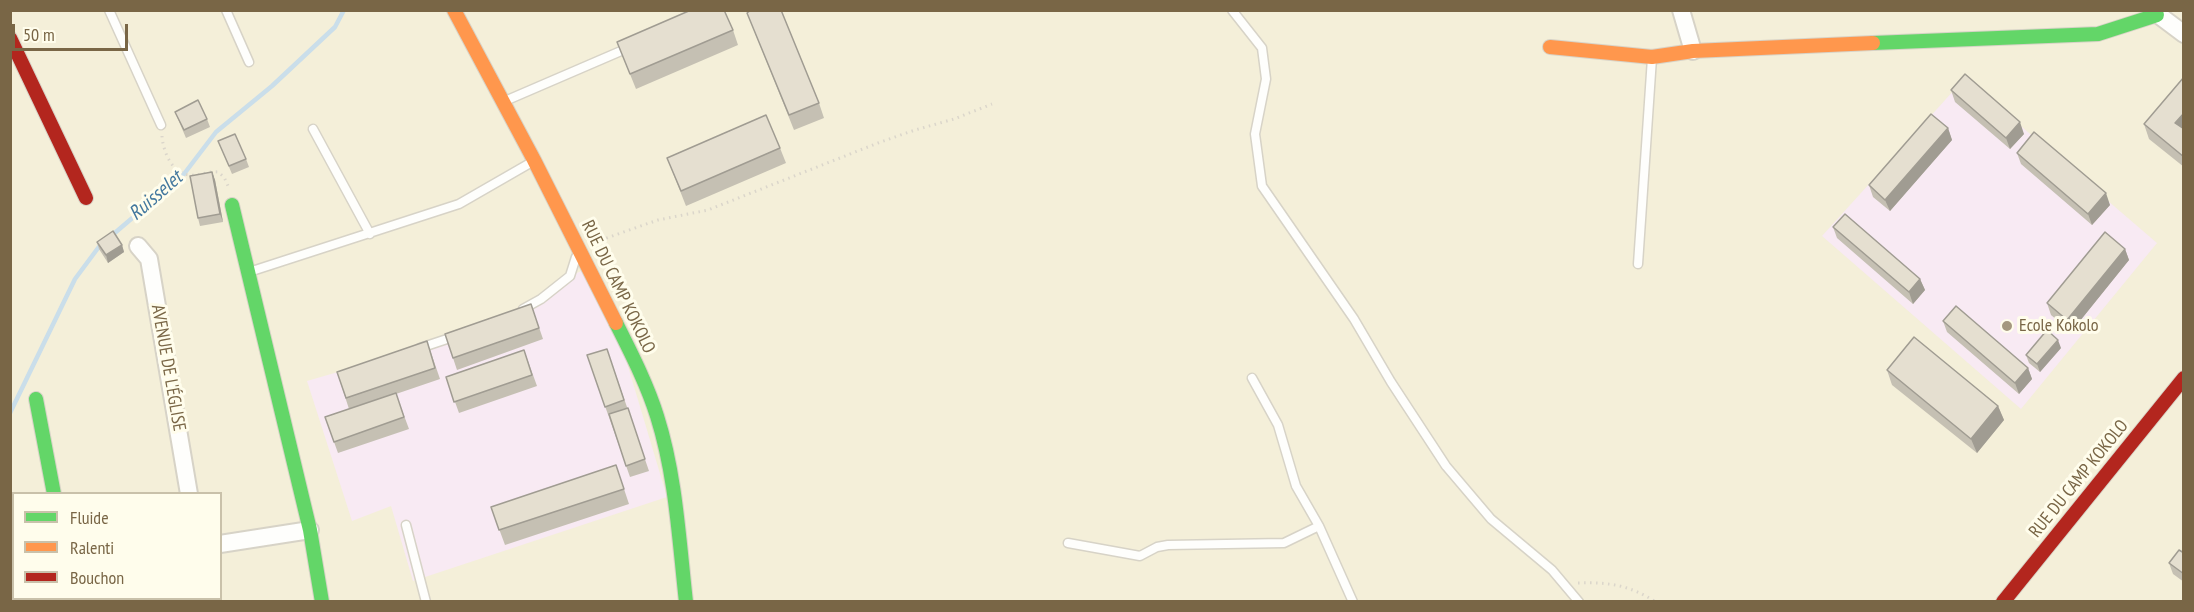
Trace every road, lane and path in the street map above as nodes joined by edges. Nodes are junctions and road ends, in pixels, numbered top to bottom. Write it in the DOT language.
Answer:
graph roads {
  1 [pos="109,10"];
  2 [pos="226,10"];
  3 [pos="454,10"];
  4 [pos="1232,10"];
  5 [pos="1681,10"];
  6 [pos="2154,13"];
  7 [pos="2184,34"];
  8 [pos="10,38"];
  9 [pos="641,43"];
  10 [pos="1550,47"];
  11 [pos="1694,51"];
  12 [pos="1652,57"];
  13 [pos="249,62"];
  14 [pos="502,102"];
  15 [pos="992,104"];
  16 [pos="161,125"];
  17 [pos="313,129"];
  18 [pos="534,160"];
  19 [pos="86,198"];
  20 [pos="232,206"];
  21 [pos="370,234"];
  22 [pos="138,246"];
  23 [pos="579,247"];
  24 [pos="1638,264"];
  25 [pos="249,272"];
  26 [pos="512,315"];
  27 [pos="462,334"];
  28 [pos="410,351"];
  29 [pos="1252,378"];
  30 [pos="2184,378"];
  31 [pos="36,399"];
  32 [pos="54,492"];
  33 [pos="189,492"];
  34 [pos="406,525"];
  35 [pos="1319,526"];
  36 [pos="310,530"];
  37 [pos="1068,543"];
  38 [pos="222,544"];
  39 [pos="1564,583"];
  40 [pos="322,602"];
  41 [pos="426,602"];
  42 [pos="686,602"];
  43 [pos="1353,602"];
  44 [pos="1579,602"];
  45 [pos="1656,602"];
  46 [pos="2003,602"];
  1 -- 16 [label="lane"];
  2 -- 13 [label="lane"];
  3 -- 14 [label="street, RUE DU CAMP KOKOLO"];
  4 -- 39 [label="lane"];
  5 -- 11 [label="street"];
  6 -- 7 [label="street"];
  6 -- 11 [label="street"];
  8 -- 19 [label="street"];
  9 -- 14 [label="lane"];
  10 -- 12 [label="street"];
  11 -- 12 [label="street"];
  12 -- 24 [label="lane"];
  14 -- 18 [label="street, RUE DU CAMP KOKOLO"];
  15 -- 23 [label="path"];
  16 -- 20 [label="path"];
  17 -- 21 [label="lane"];
  18 -- 21 [label="lane"];
  18 -- 23 [label="street, RUE DU CAMP KOKOLO"];
  20 -- 25 [label="street"];
  21 -- 25 [label="lane"];
  22 -- 33 [label="street, AVENUE DE L'ÉGLISE"];
  23 -- 26 [label="lane"];
  23 -- 42 [label="street, RUE DU CAMP KOKOLO"];
  25 -- 36 [label="street"];
  27 -- 28 [label="lane"];
  29 -- 35 [label="lane"];
  30 -- 46 [label="street, RUE DU CAMP KOKOLO"];
  31 -- 32 [label="street"];
  34 -- 41 [label="lane"];
  35 -- 37 [label="lane"];
  35 -- 43 [label="lane"];
  36 -- 38 [label="street"];
  36 -- 40 [label="street"];
  39 -- 44 [label="lane"];
  39 -- 45 [label="path"];
}
